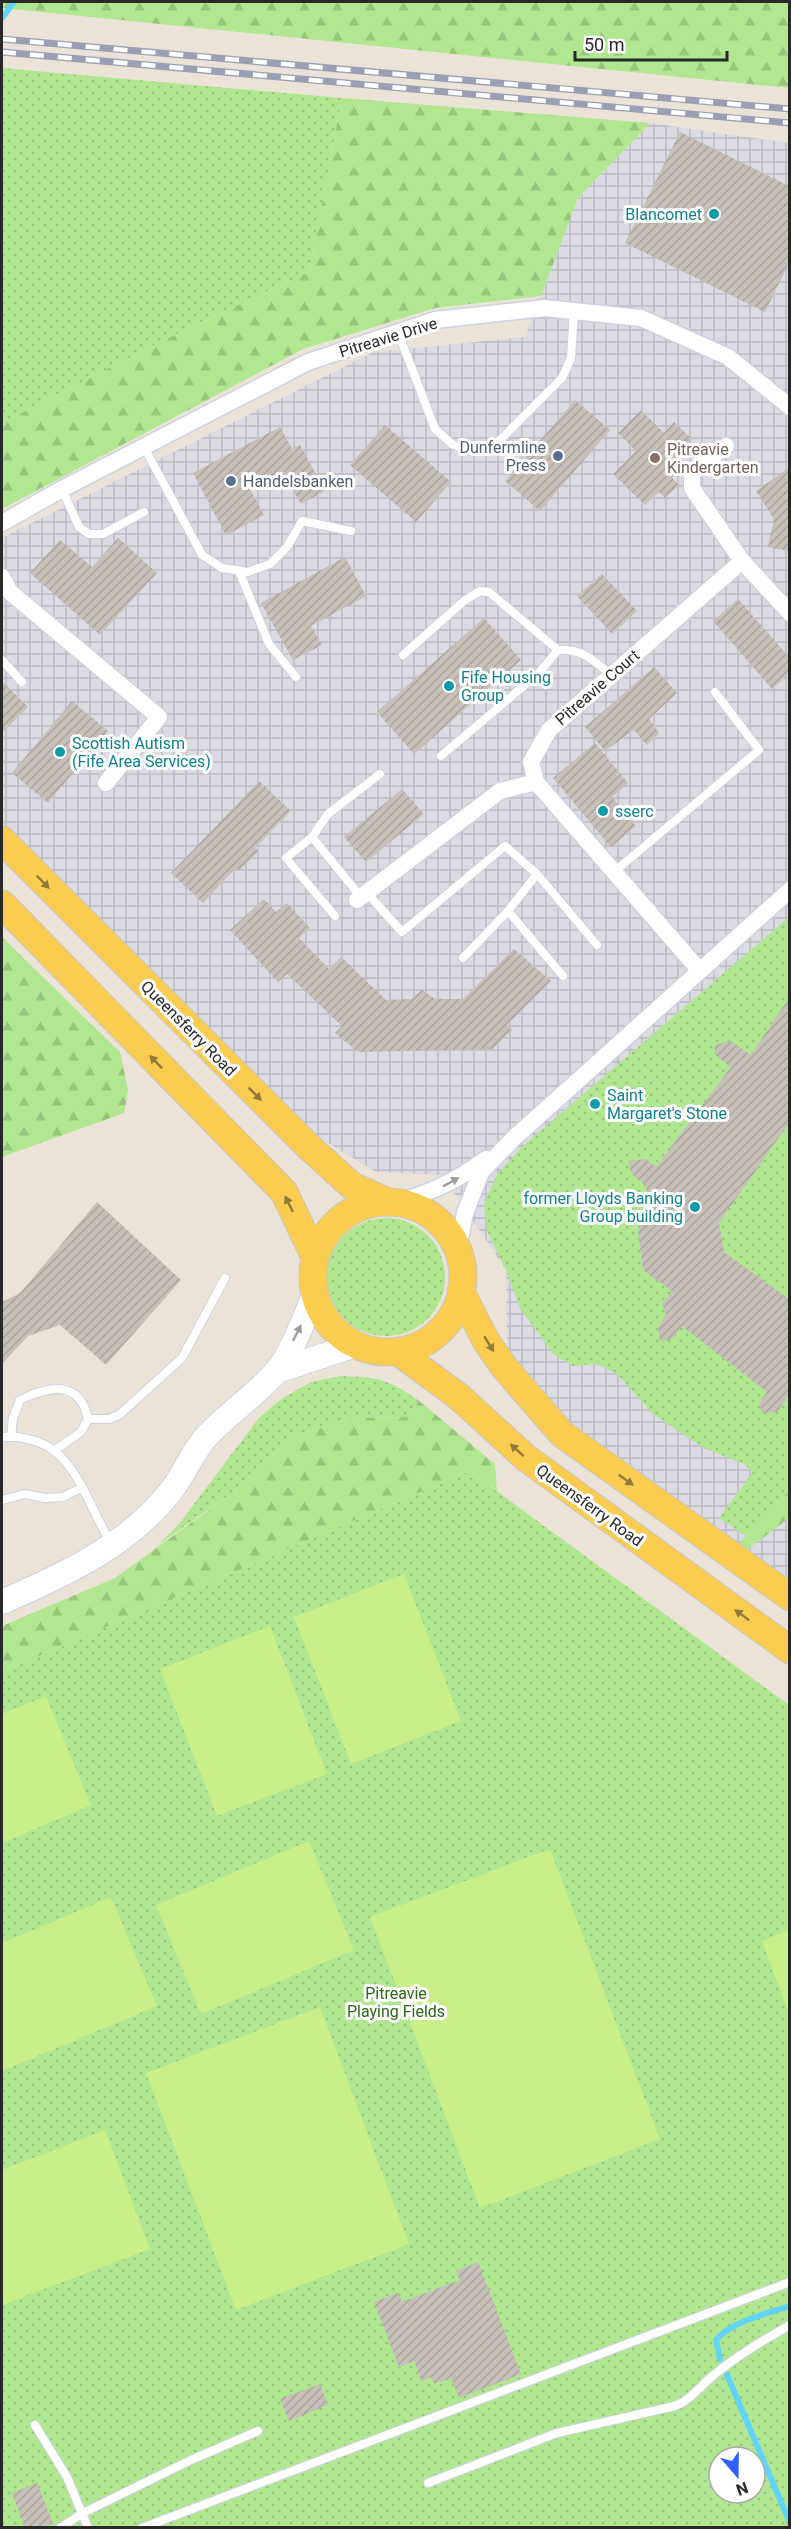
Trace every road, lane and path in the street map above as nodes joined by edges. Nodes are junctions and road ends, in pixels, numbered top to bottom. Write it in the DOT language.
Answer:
graph roads {
  1 [pos="574,311"];
  2 [pos="398,332"];
  3 [pos="789,407"];
  4 [pos="726,446"];
  5 [pos="144,447"];
  6 [pos="62,489"];
  7 [pos="144,512"];
  8 [pos="2,524"];
  9 [pos="351,531"];
  10 [pos="742,561"];
  11 [pos="239,571"];
  12 [pos="2,577"];
  13 [pos="789,613"];
  14 [pos="558,650"];
  15 [pos="403,655"];
  16 [pos="2,660"];
  17 [pos="611,675"];
  18 [pos="296,677"];
  19 [pos="22,682"];
  20 [pos="715,692"];
  21 [pos="441,756"];
  22 [pos="380,774"];
  23 [pos="536,782"];
  24 [pos="106,783"];
  25 [pos="312,837"];
  26 [pos="2,840"];
  27 [pos="614,872"];
  28 [pos="537,874"];
  29 [pos="789,890"];
  30 [pos="362,897"];
  31 [pos="2,904"];
  32 [pos="508,911"];
  33 [pos="335,916"];
  34 [pos="597,945"];
  35 [pos="463,958"];
  36 [pos="700,971"];
  37 [pos="563,976"];
  38 [pos="515,1137"];
  39 [pos="391,1202"];
  40 [pos="458,1250"];
  41 [pos="315,1257"];
  42 [pos="225,1278"];
  43 [pos="461,1292"];
  44 [pos="314,1295"];
  45 [pos="355,1345"];
  46 [pos="397,1351"];
  47 [pos="277,1371"];
  48 [pos="88,1419"];
  49 [pos="6,1437"];
  50 [pos="55,1450"];
  51 [pos="81,1488"];
  52 [pos="2,1500"];
  53 [pos="113,1546"];
  54 [pos="789,1597"];
  55 [pos="2,1602"];
  56 [pos="789,1650"];
  57 [pos="789,2282"];
  58 [pos="789,2325"];
  59 [pos="35,2425"];
  60 [pos="258,2431"];
  61 [pos="428,2483"];
  62 [pos="83,2513"];
  63 [pos="60,2528"];
  64 [pos="88,2528"];
  65 [pos="142,2528"];
  1 -- 2 [label="street, Pitreavie Drive"];
  1 -- 2 [label="lane"];
  1 -- 3 [label="street, Pitreavie Drive"];
  2 -- 5 [label="street, Pitreavie Drive"];
  4 -- 10 [label="street"];
  5 -- 6 [label="street, Pitreavie Drive"];
  5 -- 11 [label="lane"];
  6 -- 7 [label="lane"];
  6 -- 8 [label="street, Pitreavie Drive"];
  9 -- 11 [label="lane"];
  10 -- 13 [label="street"];
  10 -- 17 [label="street, Pitreavie Court"];
  11 -- 18 [label="lane"];
  12 -- 24 [label="street"];
  14 -- 15 [label="lane"];
  14 -- 17 [label="lane"];
  14 -- 21 [label="lane"];
  16 -- 19 [label="lane"];
  17 -- 23 [label="street, Pitreavie Court"];
  20 -- 27 [label="lane"];
  22 -- 25 [label="lane"];
  23 -- 27 [label="street"];
  23 -- 30 [label="street"];
  25 -- 30 [label="lane"];
  25 -- 33 [label="lane"];
  26 -- 39 [label="main road, Queensferry Road, one-way"];
  27 -- 36 [label="street"];
  28 -- 30 [label="lane"];
  28 -- 32 [label="lane"];
  28 -- 34 [label="lane"];
  29 -- 36 [label="street"];
  41 -- 31 [label="main road, one-way"];
  32 -- 35 [label="lane"];
  32 -- 37 [label="lane"];
  36 -- 38 [label="street"];
  39 -- 38 [label="street, one-way"];
  38 -- 40 [label="street"];
  39 -- 40 [label="main road"];
  39 -- 41 [label="main road"];
  40 -- 43 [label="main road"];
  41 -- 44 [label="main road"];
  42 -- 48 [label="lane"];
  43 -- 46 [label="main road"];
  43 -- 54 [label="main road, one-way"];
  44 -- 45 [label="main road"];
  47 -- 44 [label="street, one-way"];
  45 -- 46 [label="main road"];
  45 -- 47 [label="street"];
  56 -- 46 [label="main road, Queensferry Road, one-way"];
  47 -- 53 [label="street"];
  48 -- 49 [label="lane"];
  48 -- 50 [label="lane"];
  49 -- 50 [label="lane"];
  50 -- 51 [label="lane"];
  51 -- 52 [label="lane"];
  51 -- 53 [label="lane"];
  53 -- 55 [label="street"];
  57 -- 65 [label="lane"];
  58 -- 61 [label="lane"];
  59 -- 62 [label="lane"];
  60 -- 62 [label="lane"];
  62 -- 63 [label="lane"];
  62 -- 64 [label="lane"];
}
